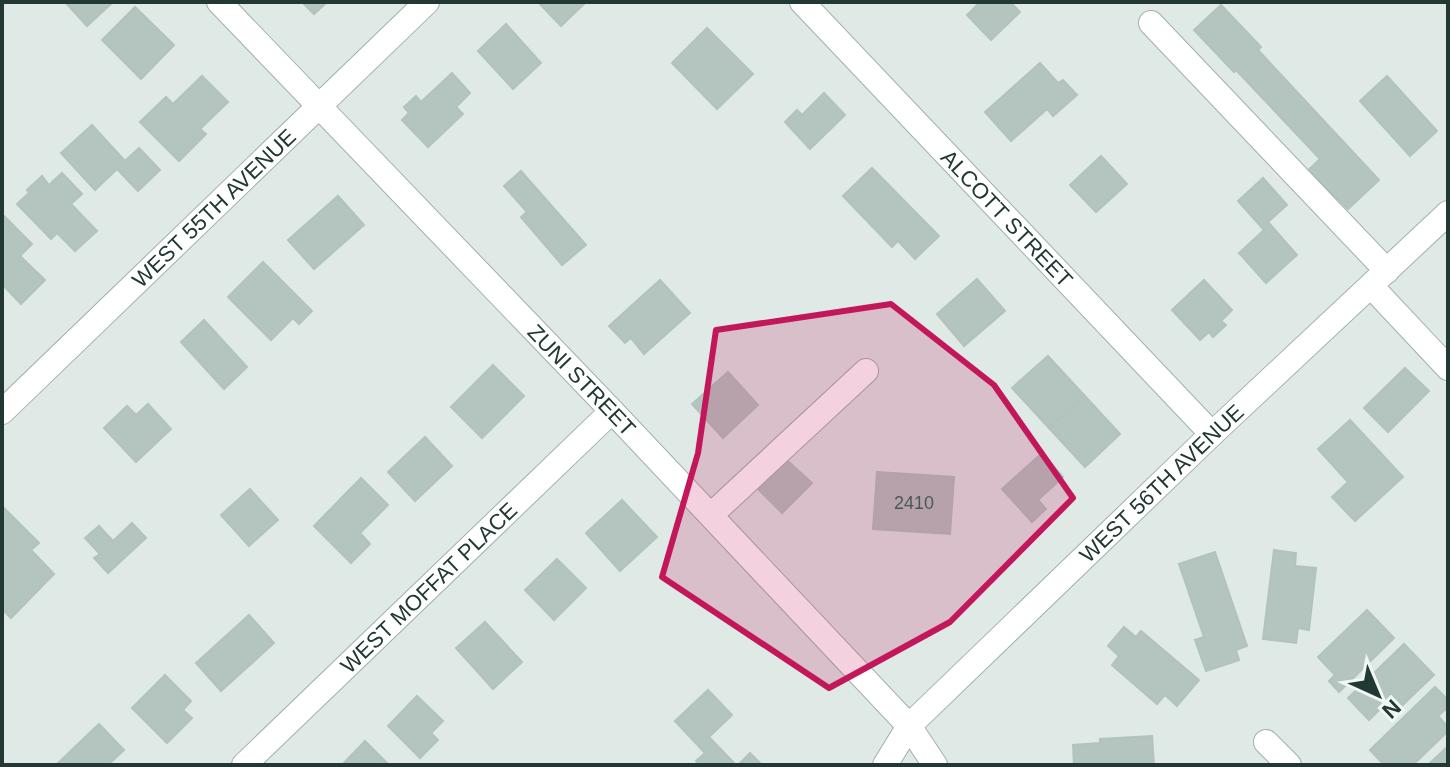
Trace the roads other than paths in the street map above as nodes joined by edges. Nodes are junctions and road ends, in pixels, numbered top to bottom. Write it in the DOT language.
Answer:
graph roads {
  1 [pos="219,2"];
  2 [pos="427,2"];
  3 [pos="802,2"];
  4 [pos="1151,23"];
  5 [pos="319,105"];
  6 [pos="1448,213"];
  7 [pos="1379,279"];
  8 [pos="1448,368"];
  9 [pos="866,371"];
  10 [pos="612,411"];
  11 [pos="2,412"];
  12 [pos="1212,434"];
  13 [pos="711,515"];
  14 [pos="909,726"];
  15 [pos="1266,742"];
  16 [pos="244,765"];
  17 [pos="885,765"];
  18 [pos="935,765"];
  19 [pos="1289,765"];
  1 -- 5 [label="street, ZUNI STREET"];
  2 -- 5 [label="street, WEST 55TH AVENUE"];
  3 -- 12 [label="street, ALCOTT STREET"];
  4 -- 7 [label="street"];
  5 -- 10 [label="street, ZUNI STREET"];
  5 -- 11 [label="street, WEST 55TH AVENUE"];
  6 -- 7 [label="street, WEST 56TH AVENUE"];
  7 -- 8 [label="street"];
  7 -- 12 [label="street, WEST 56TH AVENUE"];
  9 -- 13 [label="street"];
  10 -- 13 [label="street, ZUNI STREET"];
  10 -- 16 [label="street, WEST MOFFAT PLACE"];
  12 -- 14 [label="street, WEST 56TH AVENUE"];
  13 -- 14 [label="street, ZUNI STREET"];
  14 -- 17 [label="street, WEST 56TH AVENUE"];
  14 -- 18 [label="street, ZUNI STREET"];
  15 -- 19 [label="street"];
}
